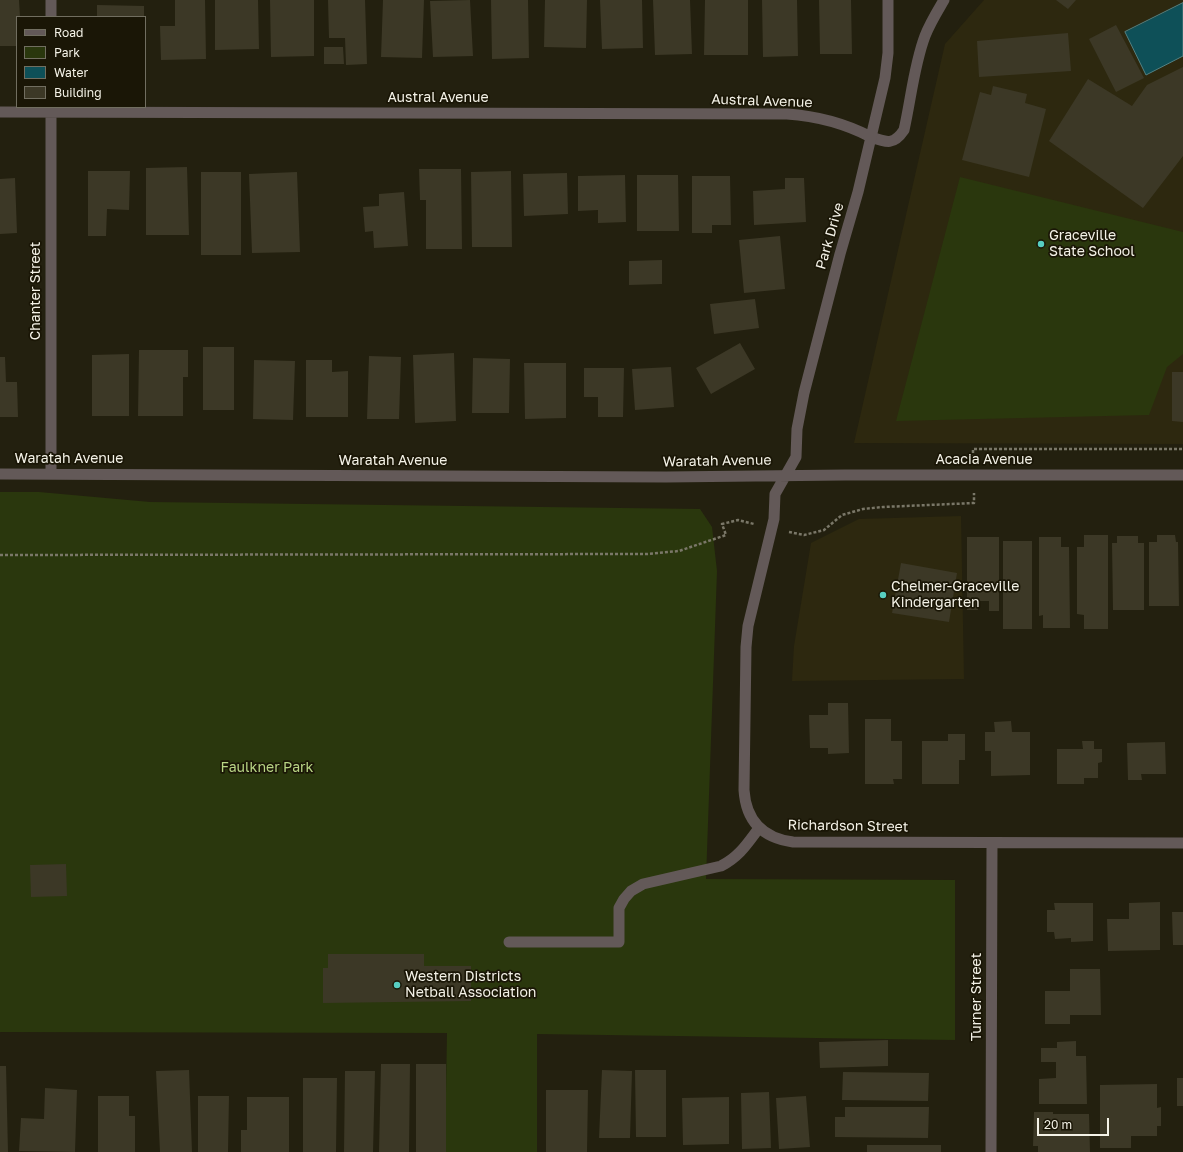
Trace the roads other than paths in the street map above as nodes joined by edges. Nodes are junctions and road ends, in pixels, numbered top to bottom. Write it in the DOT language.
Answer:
graph roads {
  1 [pos="51,0"];
  2 [pos="888,0"];
  3 [pos="944,0"];
  4 [pos="51,16"];
  5 [pos="51,110"];
  6 [pos="0,112"];
  7 [pos="871,137"];
  8 [pos="0,474"];
  9 [pos="51,474"];
  10 [pos="786,475"];
  11 [pos="1183,475"];
  12 [pos="759,828"];
  13 [pos="992,843"];
  14 [pos="1183,843"];
  15 [pos="509,942"];
  16 [pos="991,1152"];
  1 -- 4 [label="street"];
  2 -- 7 [label="street, Park Drive"];
  3 -- 7 [label="street, Austral Avenue"];
  5 -- 6 [label="street, Austral Avenue"];
  5 -- 7 [label="street, Austral Avenue"];
  5 -- 9 [label="street, Chanter Street"];
  7 -- 10 [label="street, Park Drive"];
  8 -- 9 [label="street, Waratah Avenue"];
  9 -- 10 [label="street, Waratah Avenue"];
  10 -- 11 [label="street, Acacia Avenue"];
  10 -- 12 [label="street, Richardson Street"];
  12 -- 13 [label="street, Richardson Street"];
  12 -- 15 [label="street"];
  13 -- 14 [label="street, Richardson Street"];
  13 -- 16 [label="street, Turner Street"];
}
